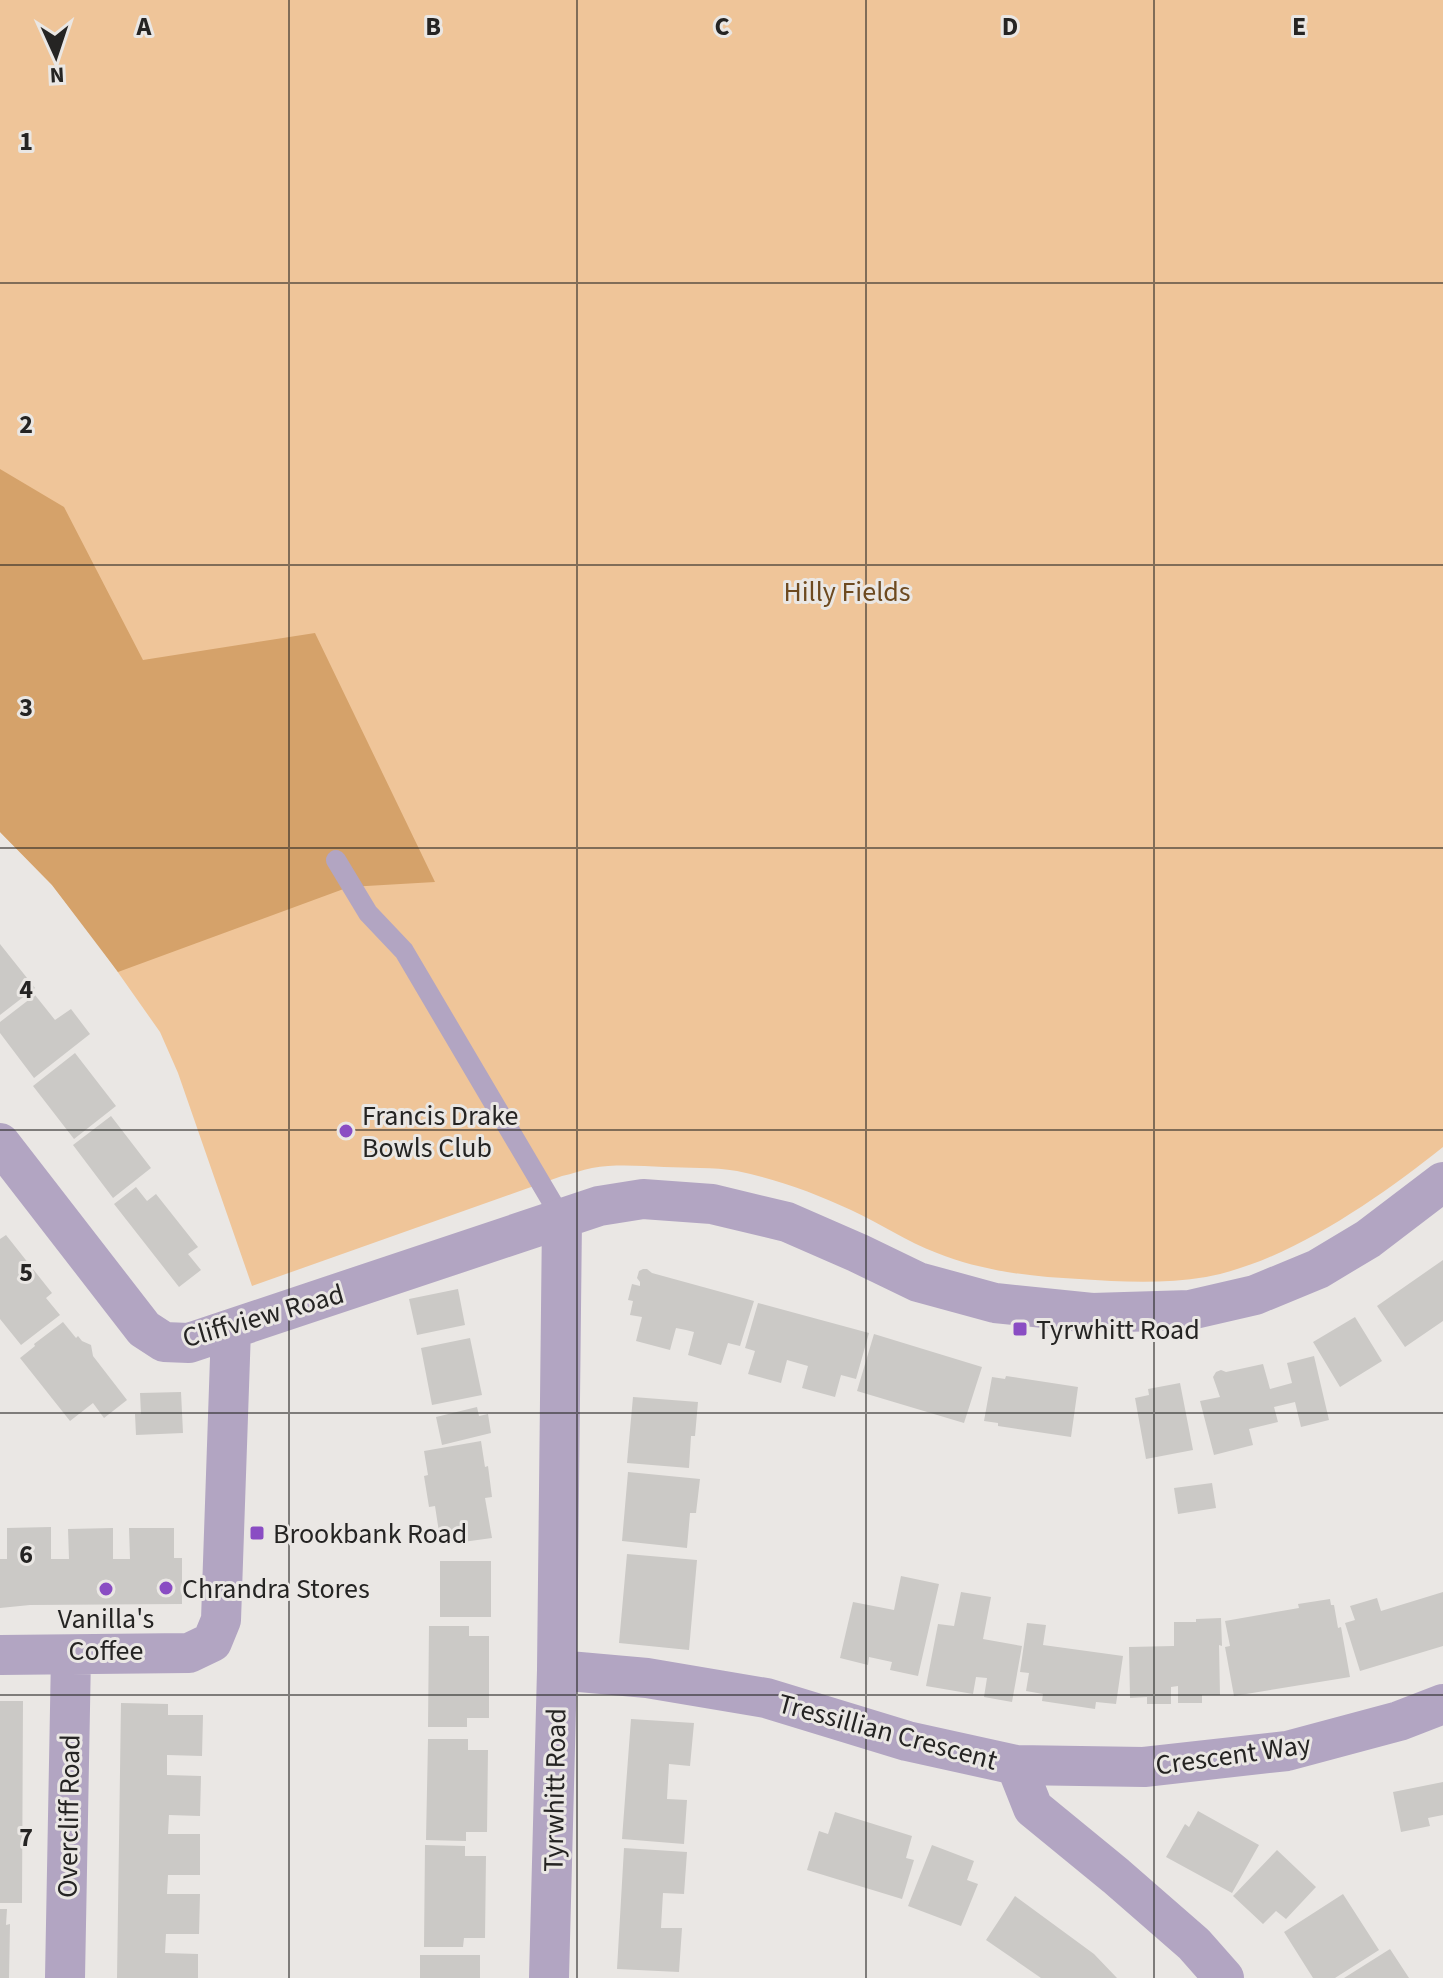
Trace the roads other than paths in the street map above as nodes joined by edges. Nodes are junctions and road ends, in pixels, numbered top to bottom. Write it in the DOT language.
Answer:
graph roads {
  1 [pos="336,860"];
  2 [pos="0,1143"];
  3 [pos="1443,1182"];
  4 [pos="562,1219"];
  5 [pos="231,1329"];
  6 [pos="0,1655"];
  7 [pos="71,1655"];
  8 [pos="557,1670"];
  9 [pos="1443,1704"];
  10 [pos="1016,1765"];
  11 [pos="65,1978"];
  12 [pos="549,1978"];
  13 [pos="1224,1978"];
  1 -- 4 [label="lane"];
  2 -- 5 [label="street, Cliffview Road"];
  3 -- 4 [label="street, Cliffview Road"];
  4 -- 5 [label="street, Cliffview Road"];
  4 -- 8 [label="street, Tyrwhitt Road"];
  5 -- 7 [label="street"];
  6 -- 7 [label="street"];
  7 -- 11 [label="street, Overcliff Road"];
  8 -- 10 [label="street, Tressillian Crescent"];
  8 -- 12 [label="street, Tyrwhitt Road"];
  9 -- 10 [label="street, Crescent Way"];
  10 -- 13 [label="street, Tressillian Crescent"];
}
